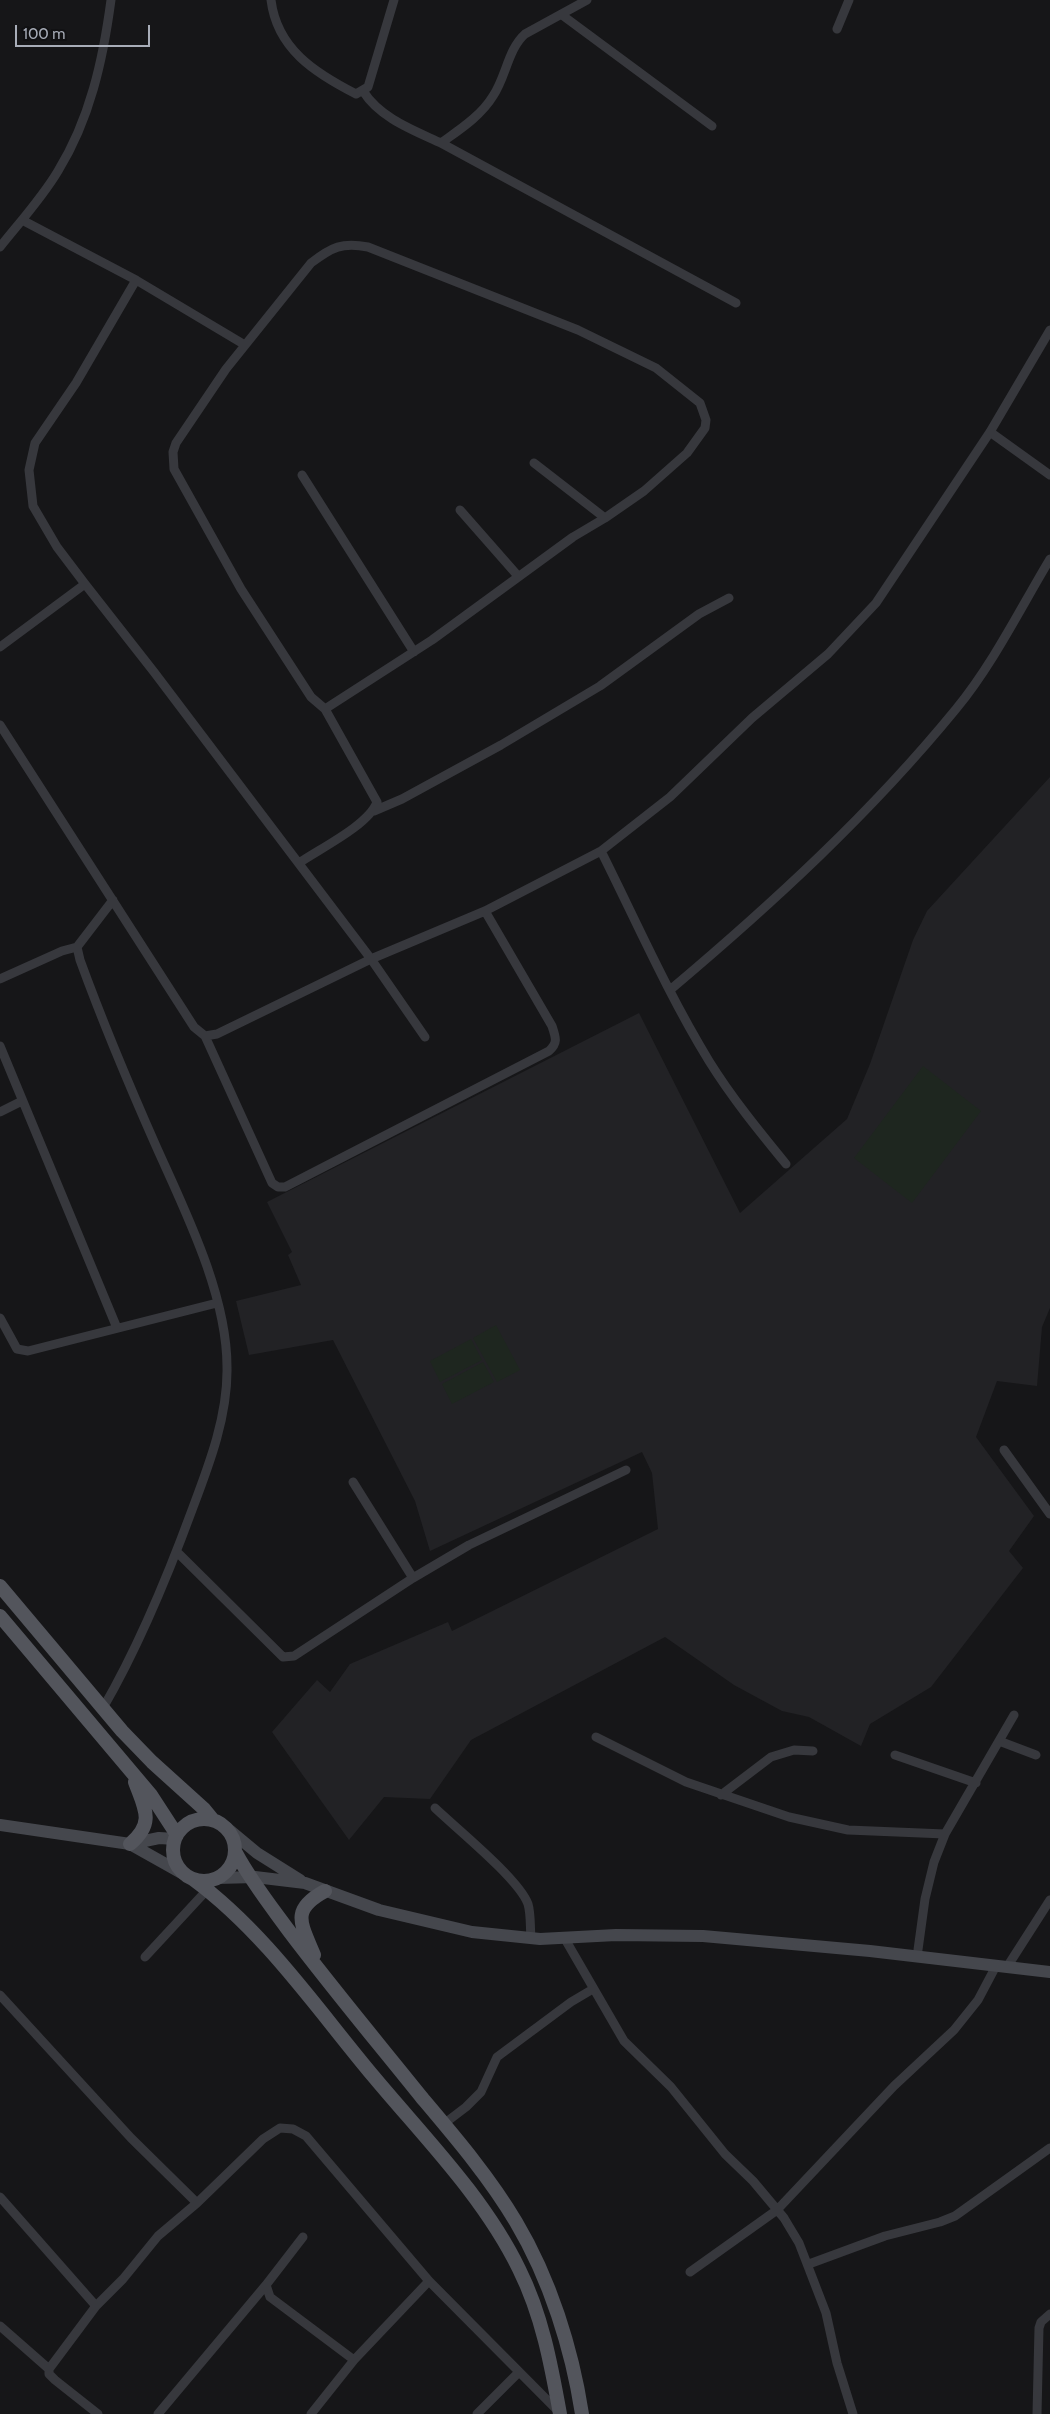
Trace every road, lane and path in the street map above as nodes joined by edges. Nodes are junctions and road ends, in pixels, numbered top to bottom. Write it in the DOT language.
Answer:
graph roads {
  1 [pos="111,0"];
  2 [pos="271,0"];
  3 [pos="394,0"];
  4 [pos="587,0"];
  5 [pos="849,0"];
  6 [pos="562,15"];
  7 [pos="837,29"];
  8 [pos="363,91"];
  9 [pos="712,126"];
  10 [pos="440,143"];
  11 [pos="22,220"];
  12 [pos="0,247"];
  13 [pos="136,280"];
  14 [pos="736,303"];
  15 [pos="1050,330"];
  16 [pos="245,345"];
  17 [pos="990,432"];
  18 [pos="534,462"];
  19 [pos="302,474"];
  20 [pos="1050,475"];
  21 [pos="460,510"];
  22 [pos="605,518"];
  23 [pos="1050,559"];
  24 [pos="518,576"];
  25 [pos="84,584"];
  26 [pos="729,598"];
  27 [pos="0,647"];
  28 [pos="414,652"];
  29 [pos="325,709"];
  30 [pos="0,725"];
  31 [pos="374,811"];
  32 [pos="600,851"];
  33 [pos="298,863"];
  34 [pos="113,900"];
  35 [pos="485,911"];
  36 [pos="77,947"];
  37 [pos="370,959"];
  38 [pos="0,979"];
  39 [pos="670,990"];
  40 [pos="205,1036"];
  41 [pos="425,1037"];
  42 [pos="0,1046"];
  43 [pos="22,1102"];
  44 [pos="0,1112"];
  45 [pos="786,1164"];
  46 [pos="217,1303"];
  47 [pos="0,1318"];
  48 [pos="117,1328"];
  49 [pos="1004,1450"];
  50 [pos="626,1470"];
  51 [pos="353,1482"];
  52 [pos="1050,1514"];
  53 [pos="176,1552"];
  54 [pos="413,1578"];
  55 [pos="0,1586"];
  56 [pos="0,1616"];
  57 [pos="103,1708"];
  58 [pos="1014,1714"];
  59 [pos="596,1737"];
  60 [pos="999,1741"];
  61 [pos="813,1751"];
  62 [pos="894,1755"];
  63 [pos="1036,1755"];
  64 [pos="133,1776"];
  65 [pos="976,1783"];
  66 [pos="721,1795"];
  67 [pos="435,1808"];
  68 [pos="213,1820"];
  69 [pos="0,1825"];
  70 [pos="227,1828"];
  71 [pos="945,1834"];
  72 [pos="176,1837"];
  73 [pos="130,1844"];
  74 [pos="236,1853"];
  75 [pos="249,1876"];
  76 [pos="190,1878"];
  77 [pos="217,1878"];
  78 [pos="305,1883"];
  79 [pos="207,1890"];
  80 [pos="325,1890"];
  81 [pos="1050,1900"];
  82 [pos="531,1938"];
  83 [pos="566,1939"];
  84 [pos="145,1957"];
  85 [pos="917,1957"];
  86 [pos="1002,1967"];
  87 [pos="1050,1972"];
  88 [pos="322,1974"];
  89 [pos="593,1989"];
  90 [pos="0,1995"];
  91 [pos="444,2123"];
  92 [pos="1050,2148"];
  93 [pos="468,2154"];
  94 [pos="449,2167"];
  95 [pos="0,2197"];
  96 [pos="197,2204"];
  97 [pos="778,2210"];
  98 [pos="303,2237"];
  99 [pos="809,2264"];
  100 [pos="690,2272"];
  101 [pos="429,2281"];
  102 [pos="266,2285"];
  103 [pos="96,2306"];
  104 [pos="1050,2314"];
  105 [pos="0,2326"];
  106 [pos="354,2360"];
  107 [pos="49,2369"];
  108 [pos="518,2373"];
  109 [pos="98,2414"];
  110 [pos="158,2414"];
  111 [pos="311,2414"];
  112 [pos="477,2414"];
  113 [pos="560,2414"];
  114 [pos="582,2414"];
  115 [pos="853,2414"];
  116 [pos="1037,2414"];
  1 -- 11 [label="street"];
  2 -- 8 [label="street"];
  3 -- 8 [label="street"];
  4 -- 6 [label="street"];
  5 -- 7 [label="street"];
  6 -- 9 [label="street"];
  6 -- 10 [label="street"];
  8 -- 10 [label="street"];
  10 -- 14 [label="street"];
  11 -- 12 [label="street"];
  11 -- 13 [label="street"];
  13 -- 16 [label="street"];
  13 -- 25 [label="street"];
  15 -- 17 [label="street"];
  16 -- 22 [label="street"];
  16 -- 29 [label="street"];
  17 -- 20 [label="street"];
  17 -- 32 [label="street"];
  18 -- 22 [label="street"];
  19 -- 28 [label="street"];
  21 -- 24 [label="street"];
  22 -- 24 [label="street"];
  23 -- 39 [label="street"];
  24 -- 28 [label="street"];
  25 -- 27 [label="street"];
  25 -- 33 [label="street"];
  26 -- 31 [label="street"];
  28 -- 29 [label="street"];
  29 -- 31 [label="street"];
  30 -- 34 [label="street"];
  31 -- 33 [label="street"];
  32 -- 35 [label="street"];
  32 -- 39 [label="street"];
  33 -- 37 [label="street"];
  34 -- 36 [label="street"];
  34 -- 40 [label="street"];
  35 -- 37 [label="street"];
  35 -- 40 [label="street"];
  36 -- 38 [label="street"];
  36 -- 46 [label="street"];
  37 -- 40 [label="street"];
  37 -- 41 [label="street"];
  39 -- 45 [label="street"];
  42 -- 43 [label="street"];
  43 -- 44 [label="street"];
  43 -- 48 [label="street"];
  46 -- 48 [label="street"];
  46 -- 53 [label="street"];
  47 -- 48 [label="street"];
  49 -- 52 [label="street"];
  50 -- 54 [label="street"];
  51 -- 54 [label="street"];
  53 -- 54 [label="street"];
  53 -- 57 [label="street"];
  55 -- 57 [label="main road"];
  56 -- 64 [label="main road"];
  57 -- 68 [label="main road"];
  58 -- 60 [label="street"];
  59 -- 66 [label="street"];
  60 -- 63 [label="street"];
  60 -- 65 [label="street"];
  61 -- 66 [label="street"];
  62 -- 65 [label="street"];
  64 -- 72 [label="main road"];
  64 -- 73 [label="main road"];
  65 -- 71 [label="street"];
  66 -- 71 [label="street"];
  67 -- 82 [label="street"];
  68 -- 70 [label="main road"];
  68 -- 72 [label="main road"];
  69 -- 73 [label="street"];
  70 -- 74 [label="main road"];
  70 -- 78 [label="street"];
  71 -- 85 [label="street"];
  72 -- 73 [label="street"];
  72 -- 76 [label="main road"];
  73 -- 76 [label="street"];
  74 -- 75 [label="main road"];
  74 -- 77 [label="main road"];
  75 -- 77 [label="street"];
  75 -- 78 [label="street"];
  75 -- 88 [label="main road"];
  76 -- 77 [label="main road"];
  76 -- 79 [label="main road"];
  78 -- 80 [label="street"];
  79 -- 84 [label="street"];
  79 -- 94 [label="main road"];
  80 -- 82 [label="street"];
  80 -- 88 [label="main road"];
  81 -- 86 [label="street"];
  82 -- 83 [label="street"];
  83 -- 85 [label="street"];
  83 -- 89 [label="street"];
  85 -- 86 [label="street"];
  86 -- 87 [label="street"];
  86 -- 97 [label="street"];
  88 -- 91 [label="main road"];
  89 -- 91 [label="street"];
  89 -- 97 [label="street"];
  90 -- 96 [label="street"];
  91 -- 93 [label="main road"];
  92 -- 99 [label="street"];
  93 -- 94 [label="main road"];
  93 -- 114 [label="main road"];
  94 -- 113 [label="main road"];
  95 -- 103 [label="street"];
  96 -- 101 [label="street"];
  96 -- 103 [label="street"];
  97 -- 99 [label="street"];
  97 -- 100 [label="street"];
  98 -- 102 [label="street"];
  99 -- 115 [label="street"];
  101 -- 106 [label="street"];
  101 -- 108 [label="street"];
  102 -- 106 [label="street"];
  102 -- 110 [label="street"];
  103 -- 107 [label="street"];
  104 -- 116 [label="street"];
  105 -- 107 [label="street"];
  106 -- 111 [label="street"];
  107 -- 109 [label="street"];
  108 -- 112 [label="street"];
  108 -- 113 [label="street"];
}
